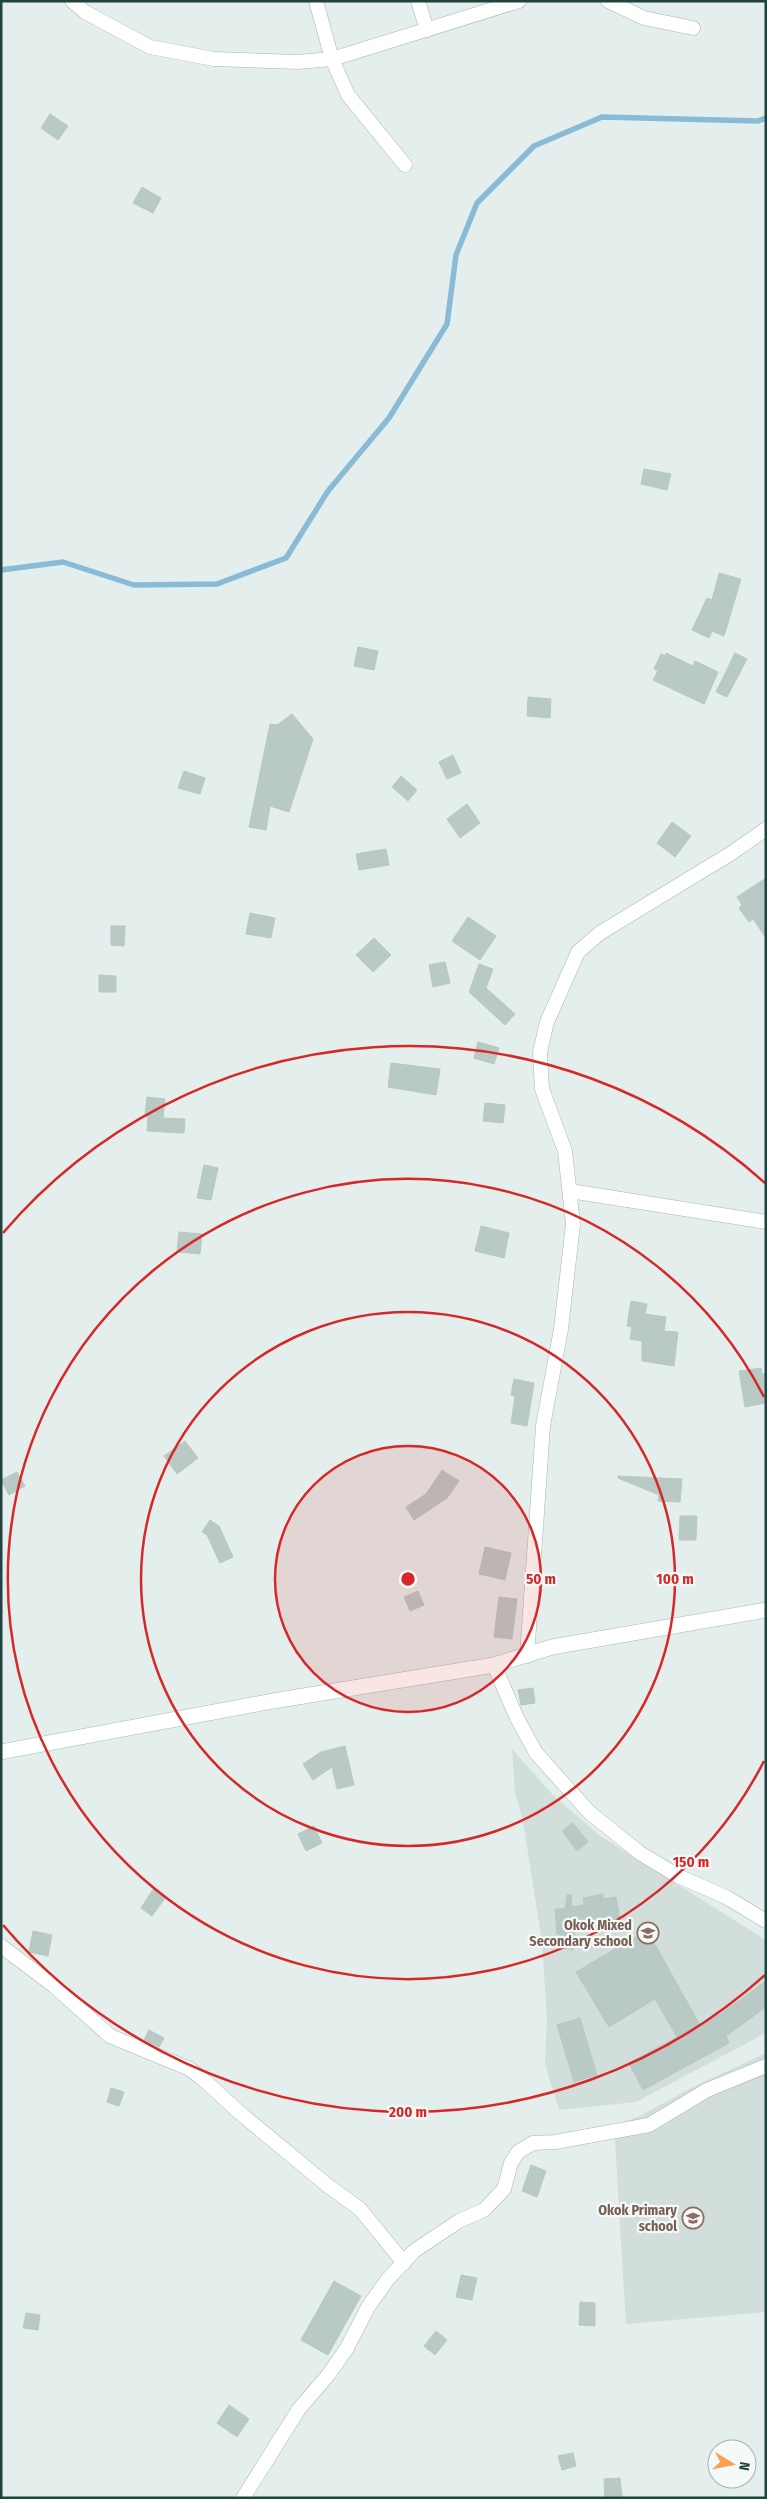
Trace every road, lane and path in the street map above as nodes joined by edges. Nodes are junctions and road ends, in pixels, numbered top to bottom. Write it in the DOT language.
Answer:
graph roads {
  1 [pos="72,1"];
  2 [pos="316,1"];
  3 [pos="418,1"];
  4 [pos="519,1"];
  5 [pos="608,1"];
  6 [pos="693,28"];
  7 [pos="427,30"];
  8 [pos="332,59"];
  9 [pos="405,165"];
  10 [pos="766,829"];
  11 [pos="570,1191"];
  12 [pos="766,1222"];
  13 [pos="766,1610"];
  14 [pos="528,1656"];
  15 [pos="494,1665"];
  16 [pos="1,1752"];
  17 [pos="766,1921"];
  18 [pos="1,1946"];
  19 [pos="766,2066"];
  20 [pos="404,2262"];
  21 [pos="242,2498"];
  1 -- 8 [label="street"];
  2 -- 8 [label="street"];
  3 -- 7 [label="street"];
  4 -- 7 [label="street"];
  5 -- 6 [label="street"];
  7 -- 8 [label="street"];
  8 -- 9 [label="street"];
  10 -- 11 [label="street"];
  11 -- 12 [label="street"];
  11 -- 14 [label="street"];
  13 -- 14 [label="street"];
  14 -- 15 [label="street"];
  15 -- 16 [label="street"];
  15 -- 17 [label="street"];
  18 -- 20 [label="street"];
  19 -- 20 [label="street"];
  20 -- 21 [label="street"];
}
